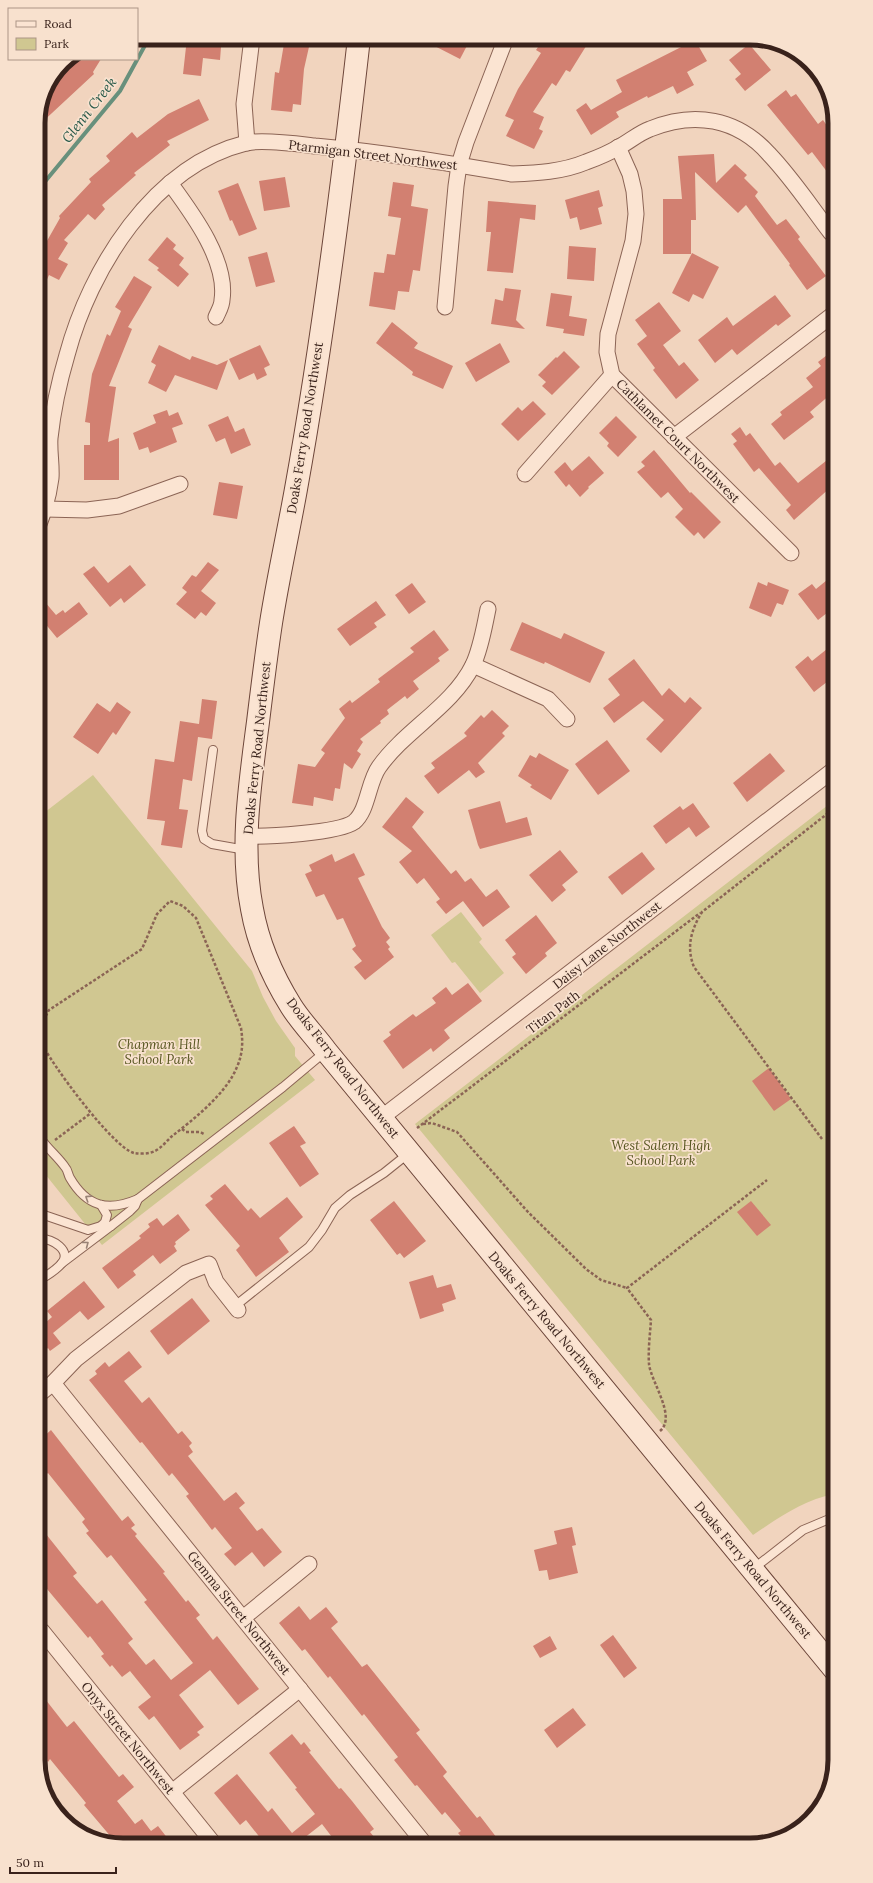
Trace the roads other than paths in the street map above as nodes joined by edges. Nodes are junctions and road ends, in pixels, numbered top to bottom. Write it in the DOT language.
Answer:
graph roads {
  1 [pos="251,45"];
  2 [pos="358,45"];
  3 [pos="503,45"];
  4 [pos="247,143"];
  5 [pos="618,147"];
  6 [pos="346,149"];
  7 [pos="459,165"];
  8 [pos="170,183"];
  9 [pos="828,228"];
  10 [pos="445,306"];
  11 [pos="216,317"];
  12 [pos="828,318"];
  13 [pos="612,375"];
  14 [pos="674,436"];
  15 [pos="525,474"];
  16 [pos="180,484"];
  17 [pos="45,509"];
  18 [pos="792,553"];
  19 [pos="488,609"];
  20 [pos="473,665"];
  21 [pos="567,718"];
  22 [pos="213,750"];
  23 [pos="828,774"];
  24 [pos="246,843"];
  25 [pos="326,1051"];
  26 [pos="381,1118"];
  27 [pos="45,1145"];
  28 [pos="404,1147"];
  29 [pos="138,1199"];
  30 [pos="101,1205"];
  31 [pos="45,1215"];
  32 [pos="101,1226"];
  33 [pos="111,1226"];
  34 [pos="45,1238"];
  35 [pos="62,1263"];
  36 [pos="45,1277"];
  37 [pos="236,1308"];
  38 [pos="47,1388"];
  39 [pos="828,1520"];
  40 [pos="309,1564"];
  41 [pos="753,1569"];
  42 [pos="243,1618"];
  43 [pos="45,1635"];
  44 [pos="828,1661"];
  45 [pos="300,1689"];
  46 [pos="172,1792"];
  47 [pos="209,1838"];
  48 [pos="420,1838"];
  1 -- 4 [label="street"];
  2 -- 6 [label="main road, Doaks Ferry Road Northwest"];
  3 -- 7 [label="street"];
  4 -- 6 [label="street, Ptarmigan Street Northwest"];
  4 -- 8 [label="street, Ptarmigan Street Northwest"];
  5 -- 7 [label="street, Ptarmigan Street Northwest"];
  5 -- 9 [label="street, Ptarmigan Street Northwest"];
  5 -- 13 [label="street, Cathlamet Court Northwest"];
  6 -- 7 [label="street, Ptarmigan Street Northwest"];
  6 -- 24 [label="main road, Doaks Ferry Road Northwest"];
  7 -- 10 [label="street"];
  8 -- 11 [label="street"];
  8 -- 17 [label="street, Ptarmigan Street Northwest"];
  12 -- 14 [label="street"];
  13 -- 14 [label="street, Cathlamet Court Northwest"];
  13 -- 15 [label="street"];
  14 -- 18 [label="street, Cathlamet Court Northwest"];
  16 -- 17 [label="street"];
  19 -- 20 [label="street"];
  20 -- 21 [label="street"];
  20 -- 24 [label="street"];
  22 -- 24 [label="lane"];
  23 -- 26 [label="street, Daisy Lane Northwest"];
  24 -- 25 [label="main road, Doaks Ferry Road Northwest"];
  25 -- 26 [label="main road, Doaks Ferry Road Northwest"];
  25 -- 29 [label="lane"];
  26 -- 28 [label="main road, Doaks Ferry Road Northwest"];
  30 -- 27 [label="lane, one-way"];
  28 -- 37 [label="lane"];
  28 -- 41 [label="main road, Doaks Ferry Road Northwest"];
  29 -- 30 [label="lane"];
  29 -- 33 [label="lane"];
  30 -- 32 [label="lane"];
  31 -- 32 [label="lane"];
  32 -- 33 [label="lane"];
  35 -- 33 [label="lane, one-way"];
  34 -- 35 [label="lane"];
  35 -- 36 [label="lane"];
  37 -- 38 [label="street"];
  38 -- 42 [label="street, Gemma Street Northwest"];
  39 -- 41 [label="lane"];
  40 -- 42 [label="street"];
  41 -- 44 [label="main road, Doaks Ferry Road Northwest"];
  42 -- 45 [label="street, Gemma Street Northwest"];
  43 -- 46 [label="street, Onyx Street Northwest"];
  45 -- 46 [label="street"];
  45 -- 48 [label="street, Gemma Street Northwest"];
  46 -- 47 [label="street, Onyx Street Northwest"];
}
